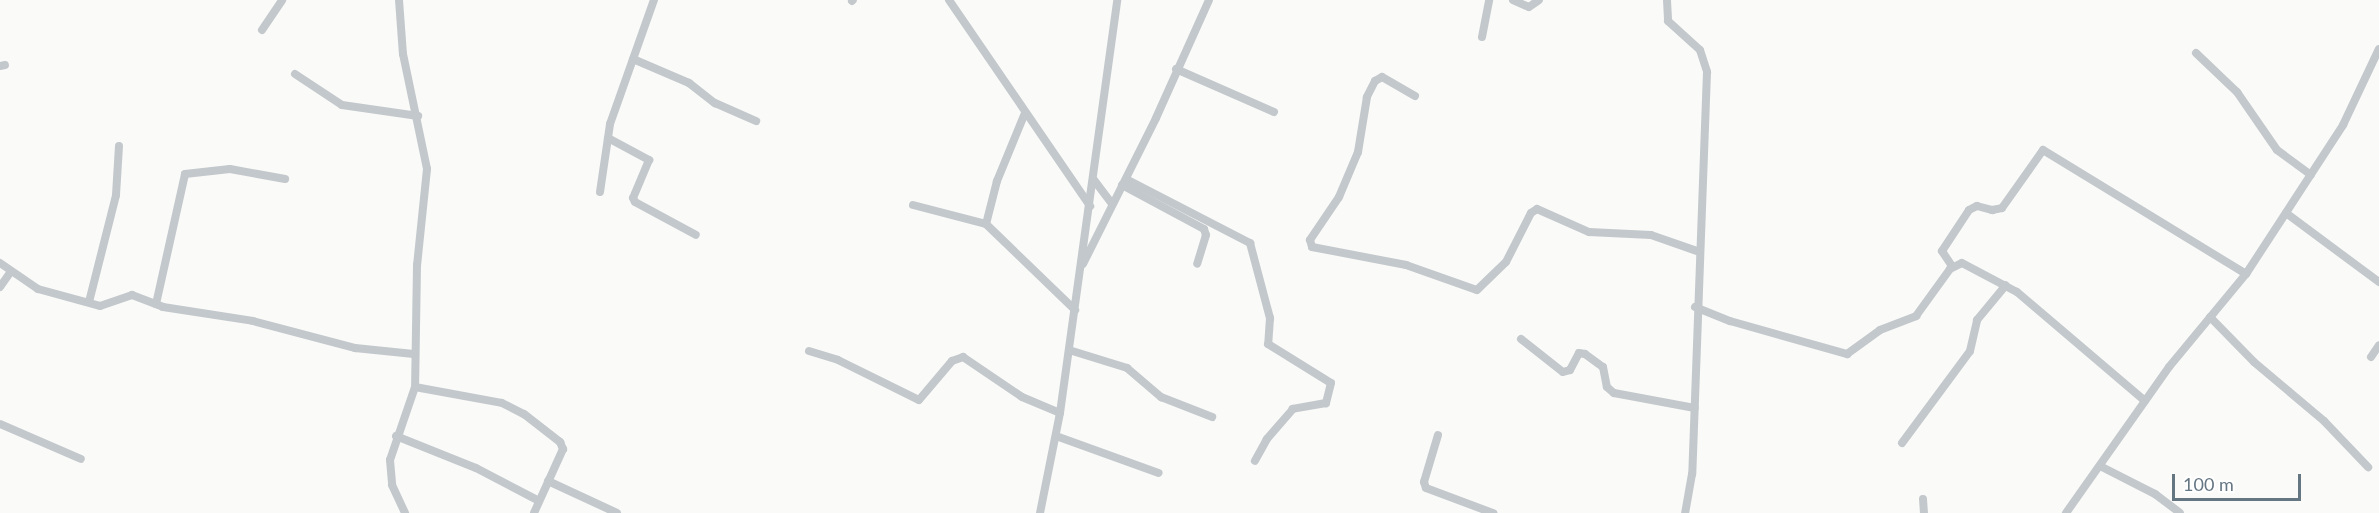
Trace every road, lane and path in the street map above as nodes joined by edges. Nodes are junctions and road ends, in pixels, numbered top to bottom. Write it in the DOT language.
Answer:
graph roads {
  1 [pos="282,0"];
  2 [pos="399,0"];
  3 [pos="654,0"];
  4 [pos="949,0"];
  5 [pos="1117,0"];
  6 [pos="1209,0"];
  7 [pos="1489,0"];
  8 [pos="1514,0"];
  9 [pos="1539,0"];
  10 [pos="1667,0"];
  11 [pos="262,30"];
  12 [pos="1482,37"];
  13 [pos="2379,49"];
  14 [pos="2196,53"];
  15 [pos="633,58"];
  16 [pos="2375,66"];
  17 [pos="1176,69"];
  18 [pos="295,74"];
  19 [pos="1415,96"];
  20 [pos="1274,112"];
  21 [pos="1025,113"];
  22 [pos="418,116"];
  23 [pos="756,121"];
  24 [pos="608,138"];
  25 [pos="119,146"];
  26 [pos="2311,176"];
  27 [pos="285,179"];
  28 [pos="1094,180"];
  29 [pos="1124,182"];
  30 [pos="600,192"];
  31 [pos="1112,204"];
  32 [pos="913,205"];
  33 [pos="1090,206"];
  34 [pos="2286,213"];
  35 [pos="986,224"];
  36 [pos="696,235"];
  37 [pos="1697,251"];
  38 [pos="0,263"];
  39 [pos="1197,264"];
  40 [pos="1952,266"];
  41 [pos="11,271"];
  42 [pos="1079,271"];
  43 [pos="2246,274"];
  44 [pos="2379,282"];
  45 [pos="2006,285"];
  46 [pos="0,287"];
  47 [pos="89,302"];
  48 [pos="156,304"];
  49 [pos="1695,307"];
  50 [pos="1075,310"];
  51 [pos="2210,317"];
  52 [pos="1521,339"];
  53 [pos="2379,345"];
  54 [pos="1069,350"];
  55 [pos="808,351"];
  56 [pos="414,354"];
  57 [pos="2370,357"];
  58 [pos="415,387"];
  59 [pos="2145,401"];
  60 [pos="1695,408"];
  61 [pos="1060,413"];
  62 [pos="1212,417"];
  63 [pos="0,424"];
  64 [pos="1438,435"];
  65 [pos="396,436"];
  66 [pos="1056,436"];
  67 [pos="1902,442"];
  68 [pos="81,459"];
  69 [pos="1255,461"];
  70 [pos="2100,466"];
  71 [pos="2368,467"];
  72 [pos="1159,473"];
  73 [pos="548,481"];
  74 [pos="1923,499"];
  75 [pos="539,501"];
  76 [pos="405,513"];
  77 [pos="534,513"];
  78 [pos="617,513"];
  79 [pos="1040,513"];
  80 [pos="1493,513"];
  81 [pos="1685,513"];
  82 [pos="1924,513"];
  83 [pos="2066,513"];
  84 [pos="2180,513"];
  1 -- 11 [label="street"];
  2 -- 22 [label="street"];
  3 -- 15 [label="street"];
  4 -- 21 [label="street"];
  5 -- 28 [label="street"];
  6 -- 17 [label="street"];
  7 -- 12 [label="street"];
  8 -- 9 [label="street"];
  10 -- 37 [label="street"];
  13 -- 16 [label="street"];
  14 -- 26 [label="street"];
  15 -- 23 [label="street"];
  15 -- 24 [label="street"];
  16 -- 26 [label="street"];
  17 -- 20 [label="street"];
  17 -- 29 [label="street"];
  18 -- 22 [label="street"];
  19 -- 37 [label="street"];
  21 -- 33 [label="street"];
  21 -- 35 [label="street"];
  22 -- 56 [label="street"];
  24 -- 30 [label="street"];
  24 -- 36 [label="street"];
  25 -- 47 [label="street"];
  26 -- 34 [label="street"];
  27 -- 48 [label="street"];
  28 -- 31 [label="street"];
  28 -- 33 [label="street"];
  29 -- 31 [label="street"];
  29 -- 39 [label="street"];
  29 -- 69 [label="street"];
  31 -- 42 [label="street"];
  32 -- 35 [label="street"];
  33 -- 42 [label="street"];
  34 -- 43 [label="street"];
  34 -- 44 [label="street"];
  35 -- 50 [label="street"];
  37 -- 49 [label="street"];
  38 -- 41 [label="street"];
  40 -- 43 [label="street"];
  40 -- 45 [label="street"];
  40 -- 49 [label="street"];
  41 -- 46 [label="street"];
  41 -- 47 [label="street"];
  42 -- 50 [label="street"];
  43 -- 51 [label="street"];
  45 -- 59 [label="street"];
  45 -- 67 [label="street"];
  47 -- 48 [label="street"];
  48 -- 56 [label="street"];
  49 -- 60 [label="street"];
  50 -- 54 [label="street"];
  51 -- 59 [label="street"];
  51 -- 71 [label="street"];
  52 -- 60 [label="street"];
  53 -- 57 [label="street"];
  54 -- 61 [label="street"];
  54 -- 62 [label="street"];
  55 -- 61 [label="street"];
  56 -- 58 [label="street"];
  58 -- 65 [label="street"];
  58 -- 73 [label="street"];
  59 -- 70 [label="street"];
  60 -- 81 [label="street"];
  61 -- 66 [label="street"];
  63 -- 68 [label="street"];
  64 -- 80 [label="street"];
  65 -- 75 [label="street"];
  65 -- 76 [label="street"];
  66 -- 72 [label="street"];
  66 -- 79 [label="street"];
  70 -- 83 [label="street"];
  70 -- 84 [label="street"];
  73 -- 75 [label="street"];
  73 -- 78 [label="street"];
  74 -- 82 [label="street"];
  75 -- 77 [label="street"];
}
